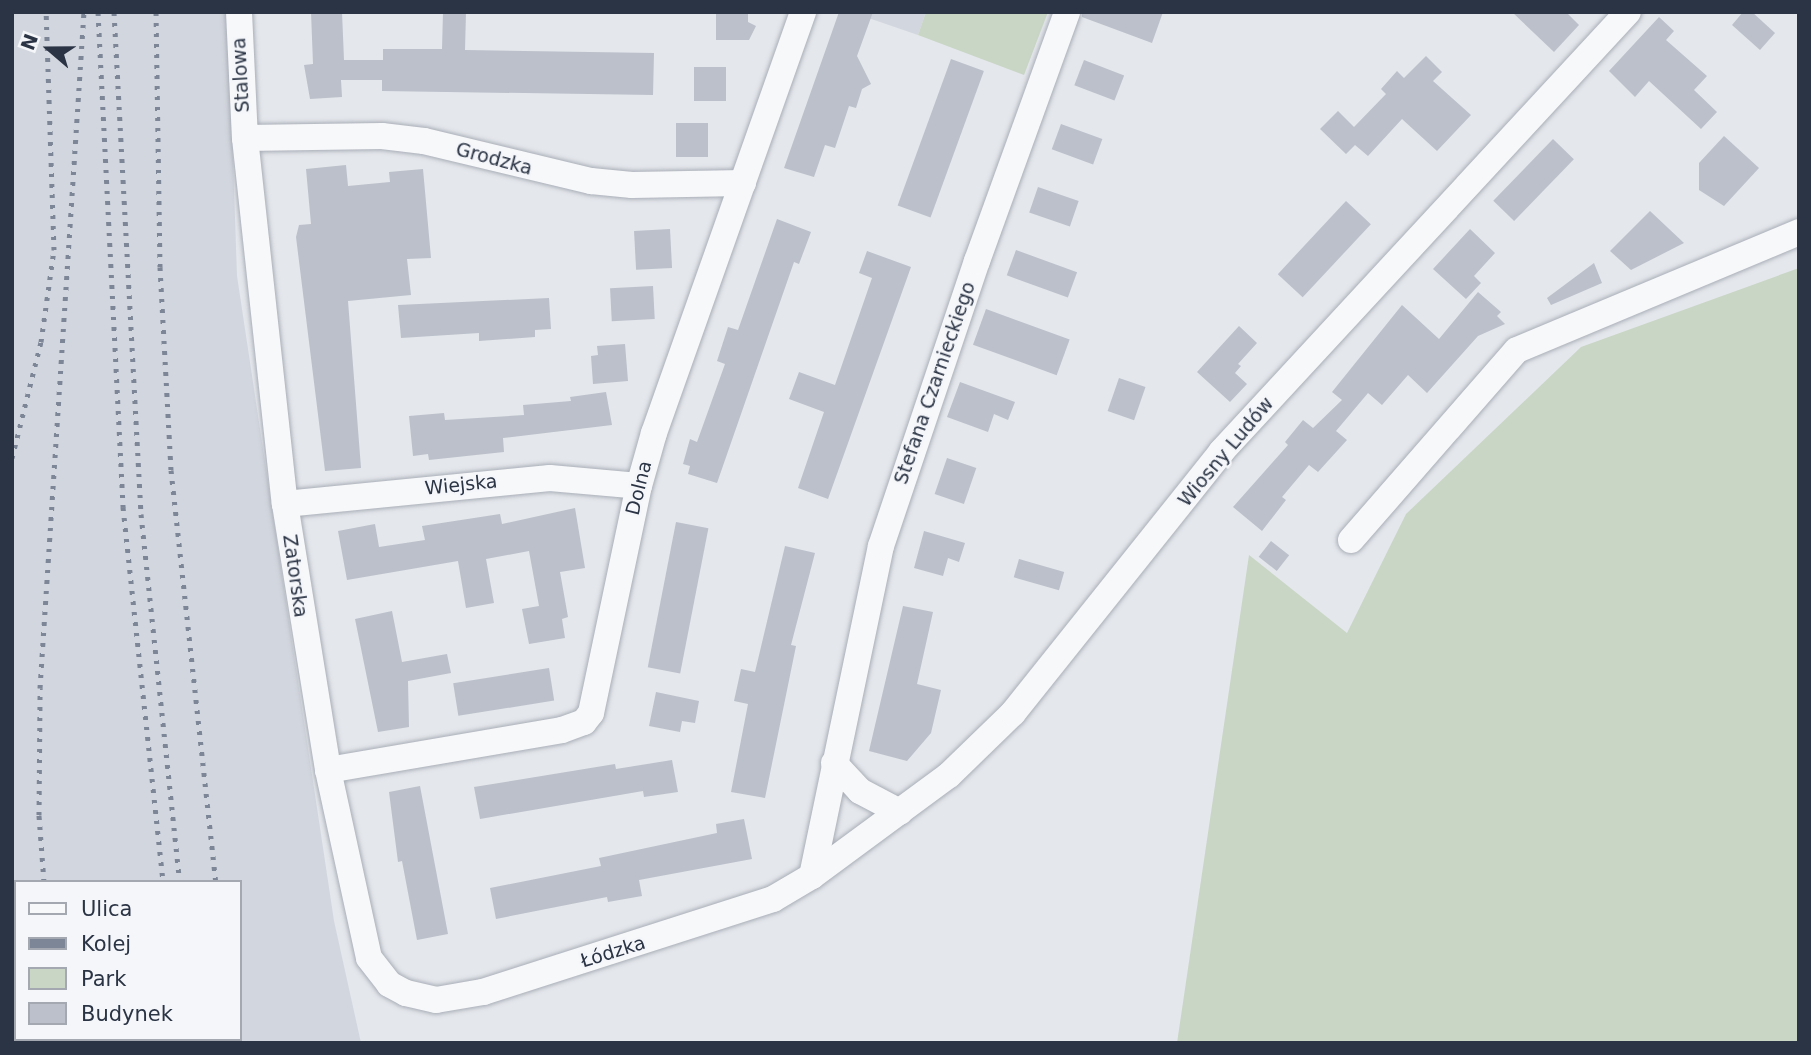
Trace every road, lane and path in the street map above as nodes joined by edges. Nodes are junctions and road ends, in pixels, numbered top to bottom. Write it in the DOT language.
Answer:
graph roads {
  1 [pos="239,12"];
  2 [pos="803,12"];
  3 [pos="1067,12"];
  4 [pos="1628,12"];
  5 [pos="245,138"];
  6 [pos="743,183"];
  7 [pos="1799,232"];
  8 [pos="639,486"];
  9 [pos="285,504"];
  10 [pos="1351,540"];
  11 [pos="834,763"];
  12 [pos="328,770"];
  13 [pos="900,812"];
  14 [pos="812,876"];
  15 [pos="405,993"];
  1 -- 5 [label="street, Stalowa"];
  2 -- 6 [label="street, Dolna"];
  3 -- 11 [label="street, Stefana Czarnieckiego"];
  4 -- 13 [label="street, Wiosny Ludów"];
  5 -- 6 [label="street, Grodzka"];
  5 -- 9 [label="street, Zatorska"];
  6 -- 8 [label="street, Dolna"];
  7 -- 10 [label="street"];
  8 -- 9 [label="street, Wiejska"];
  8 -- 12 [label="street, Dolna"];
  9 -- 12 [label="street, Zatorska"];
  11 -- 13 [label="street"];
  11 -- 14 [label="street, Stefana Czarnieckiego"];
  12 -- 15 [label="street, Zatorska"];
  13 -- 14 [label="street, Wiosny Ludów"];
  14 -- 15 [label="street, Łódzka"];
}
